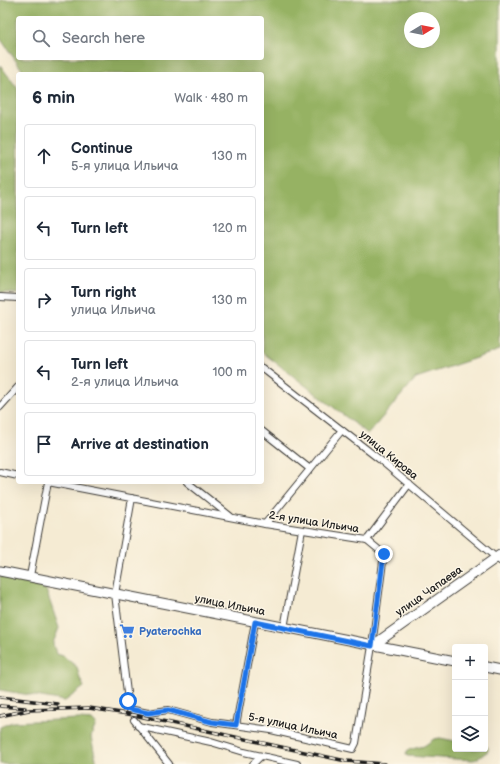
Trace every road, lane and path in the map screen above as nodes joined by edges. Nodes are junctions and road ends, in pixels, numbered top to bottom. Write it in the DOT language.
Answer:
graph roads {
  1 [pos="0,297"];
  2 [pos="16,298"];
  3 [pos="264,370"];
  4 [pos="16,389"];
  5 [pos="0,407"];
  6 [pos="342,430"];
  7 [pos="264,433"];
  8 [pos="310,468"];
  9 [pos="0,472"];
  10 [pos="16,476"];
  11 [pos="48,484"];
  12 [pos="58,484"];
  13 [pos="190,484"];
  14 [pos="409,484"];
  15 [pos="132,498"];
  16 [pos="231,517"];
  17 [pos="265,524"];
  18 [pos="302,530"];
  19 [pos="367,540"];
  20 [pos="499,558"];
  21 [pos="0,571"];
  22 [pos="30,576"];
  23 [pos="115,594"];
  24 [pos="255,622"];
  25 [pos="284,628"];
  26 [pos="372,646"];
  27 [pos="452,660"];
  28 [pos="488,668"];
  29 [pos="500,670"];
  30 [pos="134,720"];
  31 [pos="236,725"];
  32 [pos="138,726"];
  33 [pos="356,743"];
  34 [pos="261,756"];
  35 [pos="169,764"];
  36 [pos="253,764"];
  37 [pos="297,764"];
  1 -- 2 [label="street"];
  3 -- 6 [label="street, улица Кирова"];
  4 -- 5 [label="street"];
  6 -- 8 [label="street"];
  6 -- 14 [label="street, улица Кирова"];
  7 -- 8 [label="street"];
  8 -- 17 [label="street"];
  9 -- 10 [label="street"];
  11 -- 22 [label="street"];
  12 -- 15 [label="street, 2-я улица Ильича"];
  13 -- 16 [label="street"];
  14 -- 19 [label="street"];
  14 -- 20 [label="street, улица Кирова"];
  15 -- 16 [label="street, 2-я улица Ильича"];
  15 -- 23 [label="street"];
  16 -- 17 [label="street, 2-я улица Ильича"];
  17 -- 18 [label="street, 2-я улица Ильича"];
  18 -- 19 [label="street, 2-я улица Ильича"];
  18 -- 25 [label="street"];
  19 -- 26 [label="street, 2-я улица Ильича"];
  20 -- 26 [label="main road, улица Чапаева"];
  21 -- 22 [label="main road, улица Ильича"];
  22 -- 23 [label="main road, улица Ильича"];
  23 -- 24 [label="main road, улица Ильича"];
  23 -- 31 [label="street, 5-я улица Ильича"];
  24 -- 25 [label="main road, улица Ильича"];
  24 -- 31 [label="street"];
  25 -- 26 [label="main road, улица Ильича"];
  26 -- 27 [label="main road, улица Ильича"];
  26 -- 33 [label="street, 2-я улица Ильича"];
  28 -- 29 [label="main road"];
  30 -- 32 [label="street"];
  31 -- 33 [label="street, 5-я улица Ильича"];
  32 -- 34 [label="street"];
  32 -- 35 [label="street"];
  34 -- 36 [label="street"];
  34 -- 37 [label="street"];
}
